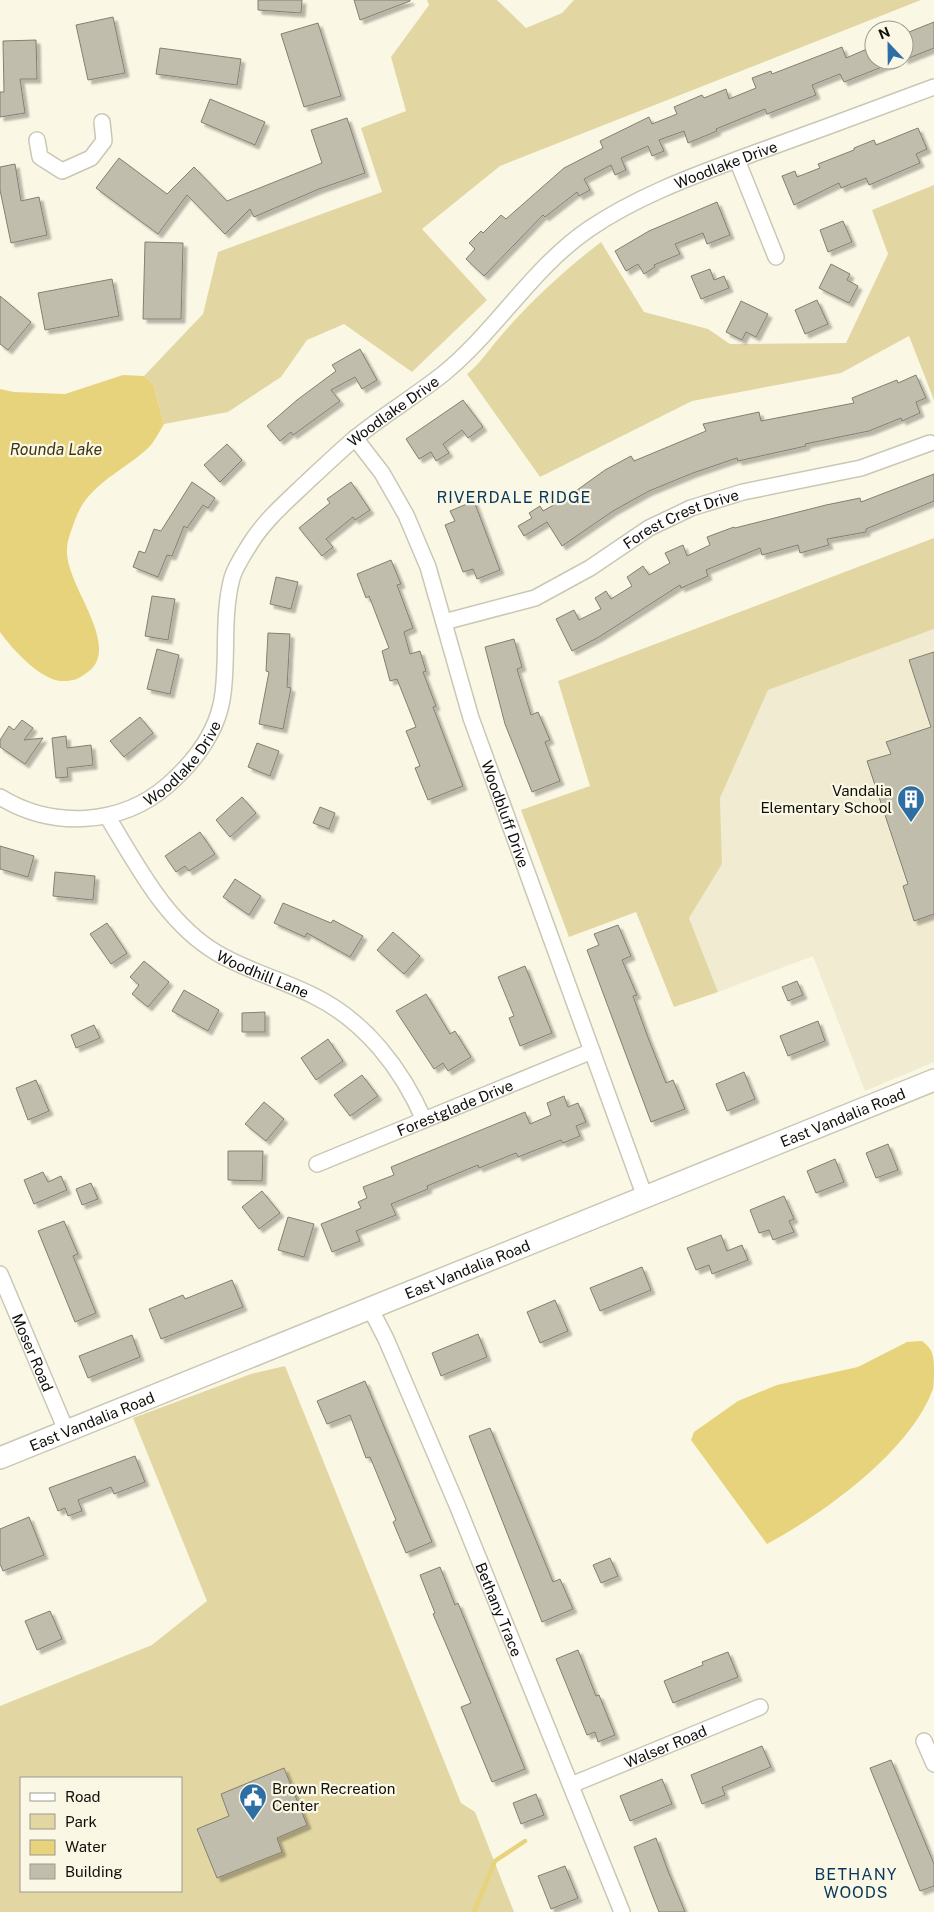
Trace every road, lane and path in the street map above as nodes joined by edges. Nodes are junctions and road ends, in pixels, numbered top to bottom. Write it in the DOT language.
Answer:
graph roads {
  1 [pos="934,87"];
  2 [pos="102,122"];
  3 [pos="37,140"];
  4 [pos="737,160"];
  5 [pos="776,257"];
  6 [pos="355,438"];
  7 [pos="930,443"];
  8 [pos="444,622"];
  9 [pos="0,797"];
  10 [pos="107,816"];
  11 [pos="592,1051"];
  12 [pos="934,1080"];
  13 [pos="424,1120"];
  14 [pos="317,1164"];
  15 [pos="645,1197"];
  16 [pos="0,1274"];
  17 [pos="370,1308"];
  18 [pos="66,1430"];
  19 [pos="0,1458"];
  20 [pos="760,1707"];
  21 [pos="924,1741"];
  22 [pos="934,1764"];
  23 [pos="570,1786"];
  24 [pos="622,1912"];
  1 -- 4 [label="street, Woodlake Drive"];
  2 -- 3 [label="street"];
  4 -- 5 [label="street"];
  4 -- 6 [label="street, Woodlake Drive"];
  6 -- 8 [label="street, Woodbluff Drive"];
  6 -- 10 [label="street, Woodlake Drive"];
  7 -- 8 [label="street, Forest Crest Drive"];
  8 -- 11 [label="street, Woodbluff Drive"];
  9 -- 10 [label="street, Woodlake Drive"];
  10 -- 13 [label="street, Woodhill Lane"];
  11 -- 13 [label="street, Forestglade Drive"];
  11 -- 15 [label="street, Woodbluff Drive"];
  12 -- 15 [label="street, East Vandalia Road"];
  13 -- 14 [label="street, Forestglade Drive"];
  15 -- 17 [label="street, East Vandalia Road"];
  16 -- 18 [label="street, Moser Road"];
  17 -- 18 [label="street, East Vandalia Road"];
  17 -- 23 [label="street, Bethany Trace"];
  18 -- 19 [label="street, East Vandalia Road"];
  20 -- 23 [label="street, Walser Road"];
  21 -- 22 [label="street"];
  23 -- 24 [label="street, Bethany Trace"];
}
